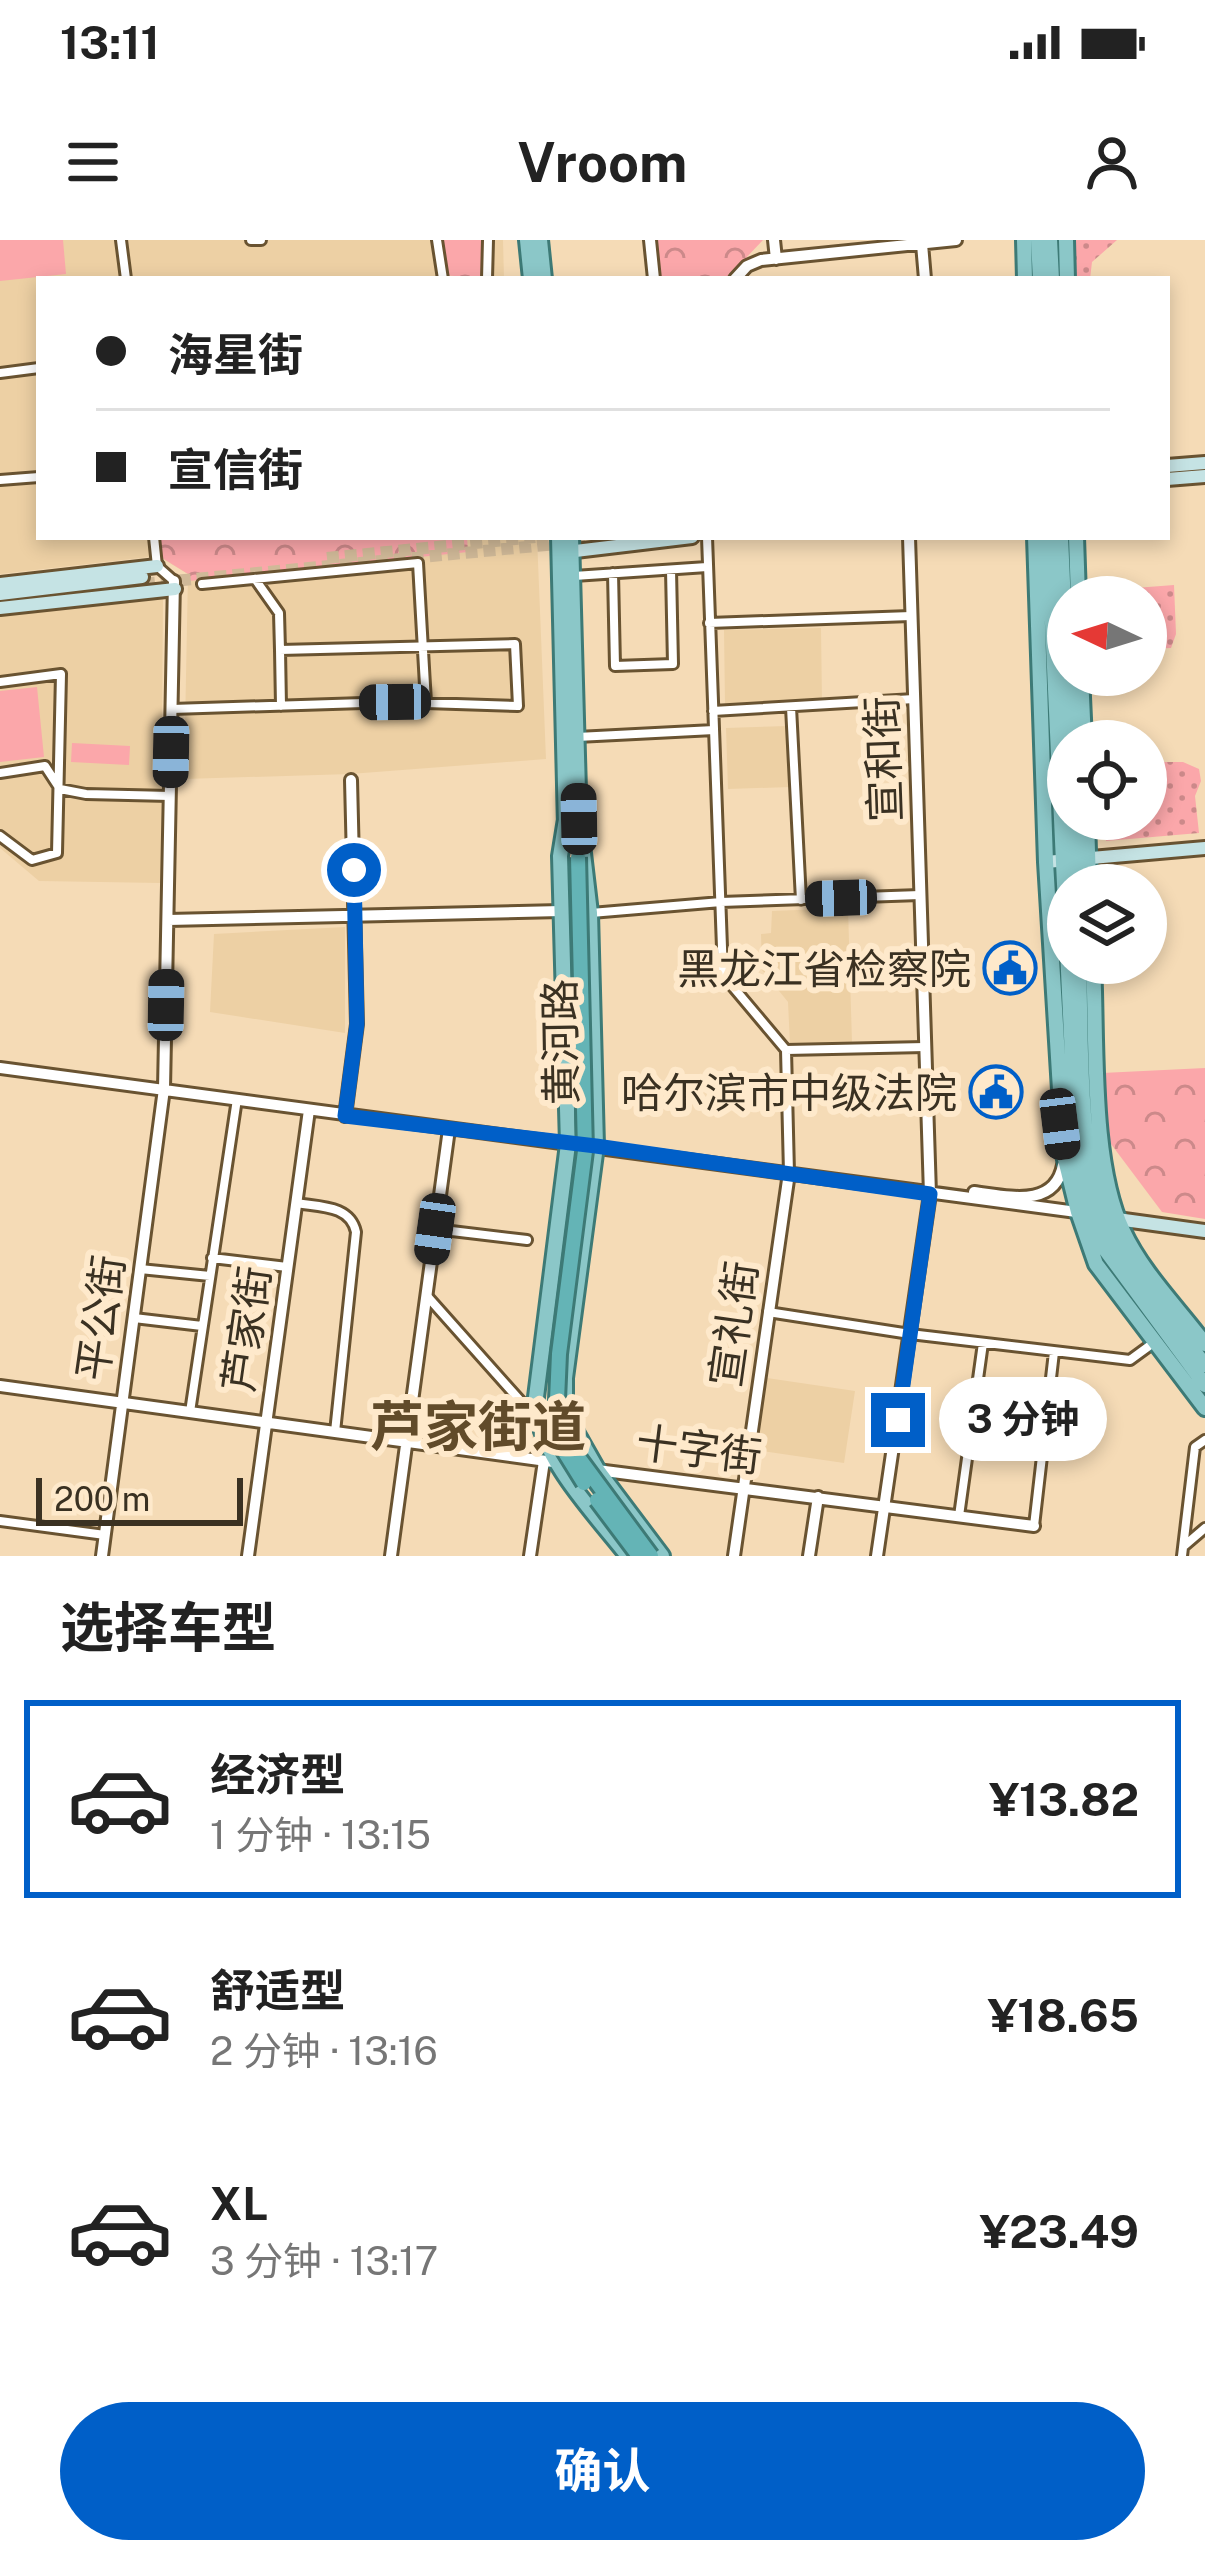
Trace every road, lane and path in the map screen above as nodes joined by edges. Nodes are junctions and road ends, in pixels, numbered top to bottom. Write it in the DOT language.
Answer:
graph roads {
  1 [pos="121,240"];
  2 [pos="251,240"];
  3 [pos="261,240"];
  4 [pos="437,240"];
  5 [pos="488,240"];
  6 [pos="527,240"];
  7 [pos="540,240"];
  8 [pos="650,240"];
  9 [pos="774,240"];
  10 [pos="956,240"];
  11 [pos="1024,240"];
  12 [pos="1038,240"];
  13 [pos="1050,240"];
  14 [pos="1066,240"];
  15 [pos="894,243"];
  16 [pos="922,244"];
  17 [pos="776,259"];
  18 [pos="126,276"];
  19 [pos="443,276"];
  20 [pos="487,276"];
  21 [pos="531,276"];
  22 [pos="544,276"];
  23 [pos="654,276"];
  24 [pos="738,276"];
  25 [pos="925,276"];
  26 [pos="1025,276"];
  27 [pos="1040,276"];
  28 [pos="1052,276"];
  29 [pos="1067,276"];
  30 [pos="36,368"];
  31 [pos="0,373"];
  32 [pos="1205,463"];
  33 [pos="1170,466"];
  34 [pos="1205,476"];
  35 [pos="36,477"];
  36 [pos="1170,479"];
  37 [pos="0,480"];
  38 [pos="154,540"];
  39 [pos="638,540"];
  40 [pos="707,540"];
  41 [pos="909,540"];
  42 [pos="1035,540"];
  43 [pos="1048,540"];
  44 [pos="1061,540"];
  45 [pos="1076,540"];
  46 [pos="565,544"];
  47 [pos="157,566"];
  48 [pos="707,567"];
  49 [pos="671,570"];
  50 [pos="613,574"];
  51 [pos="572,576"];
  52 [pos="1077,576"];
  53 [pos="255,579"];
  54 [pos="142,580"];
  55 [pos="0,584"];
  56 [pos="202,584"];
  57 [pos="175,585"];
  58 [pos="0,601"];
  59 [pos="911,616"];
  60 [pos="710,623"];
  61 [pos="421,644"];
  62 [pos="280,650"];
  63 [pos="0,682"];
  64 [pos="914,699"];
  65 [pos="426,703"];
  66 [pos="281,706"];
  67 [pos="791,706"];
  68 [pos="172,709"];
  69 [pos="713,711"];
  70 [pos="1069,720"];
  71 [pos="714,730"];
  72 [pos="578,737"];
  73 [pos="0,773"];
  74 [pos="351,781"];
  75 [pos="60,789"];
  76 [pos="170,796"];
  77 [pos="573,819"];
  78 [pos="0,836"];
  79 [pos="1070,840"];
  80 [pos="1078,840"];
  81 [pos="1205,848"];
  82 [pos="574,856"];
  83 [pos="1068,861"];
  84 [pos="1069,864"];
  85 [pos="1071,864"];
  86 [pos="920,896"];
  87 [pos="801,900"];
  88 [pos="721,902"];
  89 [pos="561,911"];
  90 [pos="590,914"];
  91 [pos="356,915"];
  92 [pos="168,920"];
  93 [pos="1080,984"];
  94 [pos="1094,984"];
  95 [pos="925,1047"];
  96 [pos="786,1050"];
  97 [pos="0,1068"];
  98 [pos="164,1089"];
  99 [pos="237,1099"];
  100 [pos="308,1110"];
  101 [pos="345,1116"];
  102 [pos="449,1130"];
  103 [pos="568,1144"];
  104 [pos="596,1146"];
  105 [pos="1064,1156"];
  106 [pos="789,1173"];
  107 [pos="930,1191"];
  108 [pos="296,1203"];
  109 [pos="1097,1215"];
  110 [pos="435,1229"];
  111 [pos="1205,1232"];
  112 [pos="527,1240"];
  113 [pos="212,1258"];
  114 [pos="287,1267"];
  115 [pos="140,1269"];
  116 [pos="210,1276"];
  117 [pos="426,1295"];
  118 [pos="768,1312"];
  119 [pos="134,1318"];
  120 [pos="202,1326"];
  121 [pos="910,1334"];
  122 [pos="1161,1337"];
  123 [pos="983,1342"];
  124 [pos="1205,1344"];
  125 [pos="1054,1352"];
  126 [pos="1205,1365"];
  127 [pos="1205,1385"];
  128 [pos="0,1386"];
  129 [pos="122,1403"];
  130 [pos="1205,1408"];
  131 [pos="190,1412"];
  132 [pos="538,1420"];
  133 [pos="266,1423"];
  134 [pos="335,1433"];
  135 [pos="1205,1440"];
  136 [pos="406,1442"];
  137 [pos="550,1462"];
  138 [pos="598,1471"];
  139 [pos="744,1487"];
  140 [pos="818,1497"];
  141 [pos="886,1506"];
  142 [pos="959,1516"];
  143 [pos="0,1521"];
  144 [pos="1034,1526"];
  145 [pos="1205,1528"];
  146 [pos="105,1535"];
  147 [pos="1183,1551"];
  148 [pos="102,1556"];
  149 [pos="248,1556"];
  150 [pos="391,1556"];
  151 [pos="530,1556"];
  152 [pos="628,1556"];
  153 [pos="639,1556"];
  154 [pos="651,1556"];
  155 [pos="662,1556"];
  156 [pos="734,1556"];
  157 [pos="809,1556"];
  158 [pos="878,1556"];
  1 -- 18 [label="street"];
  2 -- 3 [label="street"];
  4 -- 19 [label="street"];
  5 -- 20 [label="street"];
  6 -- 21 [label="main road"];
  7 -- 22 [label="main road"];
  8 -- 23 [label="street"];
  9 -- 17 [label="street"];
  10 -- 16 [label="street"];
  11 -- 26 [label="main road"];
  12 -- 27 [label="main road"];
  13 -- 28 [label="main road"];
  14 -- 29 [label="main road"];
  15 -- 16 [label="street"];
  15 -- 17 [label="street"];
  16 -- 25 [label="street"];
  17 -- 24 [label="street"];
  30 -- 31 [label="street"];
  32 -- 33 [label="main road"];
  34 -- 36 [label="main road"];
  35 -- 37 [label="street"];
  38 -- 47 [label="street"];
  39 -- 46 [label="main road"];
  40 -- 48 [label="street"];
  41 -- 59 [label="street, 宣和街"];
  42 -- 83 [label="main road"];
  43 -- 83 [label="main road"];
  44 -- 70 [label="main road"];
  45 -- 52 [label="main road"];
  46 -- 51 [label="main road, 黄河路"];
  46 -- 77 [label="main road, 黄河路"];
  47 -- 55 [label="main road"];
  47 -- 57 [label="street"];
  48 -- 49 [label="street"];
  48 -- 60 [label="street"];
  49 -- 50 [label="street"];
  49 -- 50 [label="street"];
  50 -- 51 [label="street"];
  51 -- 72 [label="main road, 黄河路"];
  53 -- 56 [label="street"];
  53 -- 61 [label="street"];
  53 -- 62 [label="street"];
  54 -- 58 [label="main road"];
  57 -- 58 [label="main road"];
  57 -- 68 [label="street, 平公街"];
  59 -- 60 [label="street"];
  59 -- 64 [label="street, 宣和街"];
  60 -- 69 [label="street"];
  61 -- 62 [label="street"];
  61 -- 65 [label="street"];
  61 -- 65 [label="street"];
  62 -- 66 [label="street"];
  63 -- 75 [label="street"];
  64 -- 67 [label="street"];
  64 -- 86 [label="street, 宣和街"];
  65 -- 66 [label="street"];
  66 -- 68 [label="street"];
  67 -- 69 [label="street"];
  67 -- 87 [label="street"];
  68 -- 76 [label="street, 平公街"];
  69 -- 71 [label="street"];
  71 -- 72 [label="street"];
  71 -- 88 [label="street"];
  72 -- 77 [label="main road, 黄河路"];
  73 -- 75 [label="street"];
  74 -- 91 [label="street"];
  75 -- 76 [label="street"];
  75 -- 78 [label="street"];
  76 -- 92 [label="street, 平公街"];
  77 -- 82 [label="main road, 黄河路"];
  77 -- 89 [label="main road, 黄河路"];
  77 -- 90 [label="main road, 黄河路"];
  79 -- 83 [label="main road"];
  80 -- 83 [label="main road"];
  81 -- 83 [label="main road"];
  82 -- 153 [label="highway, bridge"];
  82 -- 154 [label="highway, bridge"];
  83 -- 84 [label="main road"];
  83 -- 85 [label="main road"];
  83 -- 105 [label="main road"];
  83 -- 109 [label="main road"];
  86 -- 87 [label="street"];
  86 -- 95 [label="street, 宣和街"];
  87 -- 88 [label="street"];
  88 -- 90 [label="street"];
  88 -- 96 [label="street"];
  89 -- 91 [label="street"];
  89 -- 103 [label="main road, 黄河路"];
  90 -- 104 [label="main road, 黄河路"];
  91 -- 92 [label="street"];
  91 -- 101 [label="street"];
  92 -- 98 [label="street, 平公街"];
  93 -- 109 [label="main road"];
  94 -- 109 [label="main road"];
  95 -- 96 [label="street"];
  95 -- 107 [label="street, 宣和街"];
  96 -- 106 [label="street"];
  97 -- 98 [label="street"];
  98 -- 99 [label="street"];
  98 -- 115 [label="street, 平公街"];
  99 -- 100 [label="street"];
  99 -- 113 [label="street"];
  100 -- 101 [label="street"];
  100 -- 108 [label="street, 芦家街"];
  101 -- 102 [label="street"];
  102 -- 103 [label="street"];
  102 -- 110 [label="street"];
  103 -- 104 [label="street"];
  103 -- 132 [label="main road, 黄河路"];
  104 -- 106 [label="street"];
  104 -- 138 [label="main road, 黄河路"];
  105 -- 107 [label="street"];
  105 -- 109 [label="main road"];
  106 -- 107 [label="street"];
  106 -- 118 [label="street, 宣礼街"];
  107 -- 109 [label="street"];
  107 -- 121 [label="street, 宣和街"];
  108 -- 114 [label="street, 芦家街"];
  108 -- 134 [label="street"];
  109 -- 111 [label="main road"];
  109 -- 122 [label="main road"];
  109 -- 124 [label="main road"];
  109 -- 126 [label="main road"];
  110 -- 112 [label="street"];
  110 -- 117 [label="street"];
  113 -- 114 [label="street"];
  113 -- 116 [label="street"];
  114 -- 133 [label="street, 芦家街"];
  115 -- 116 [label="street"];
  115 -- 119 [label="street, 平公街"];
  116 -- 120 [label="street"];
  117 -- 132 [label="street"];
  117 -- 136 [label="street"];
  118 -- 121 [label="street"];
  118 -- 139 [label="street, 宣礼街"];
  119 -- 120 [label="street"];
  119 -- 129 [label="street, 平公街"];
  120 -- 131 [label="street"];
  121 -- 123 [label="street"];
  121 -- 141 [label="street, 宣和街"];
  122 -- 125 [label="street"];
  122 -- 127 [label="main road"];
  122 -- 130 [label="main road"];
  123 -- 125 [label="street"];
  123 -- 142 [label="street"];
  125 -- 144 [label="street"];
  128 -- 129 [label="street, 十字街"];
  129 -- 131 [label="street, 十字街"];
  129 -- 146 [label="street, 平公街"];
  131 -- 133 [label="street, 十字街"];
  132 -- 137 [label="main road, 黄河路"];
  133 -- 134 [label="street, 十字街"];
  133 -- 149 [label="street, 芦家街"];
  134 -- 136 [label="street, 十字街"];
  135 -- 147 [label="street"];
  136 -- 137 [label="street, 十字街"];
  136 -- 150 [label="street"];
  137 -- 138 [label="street, 十字街"];
  137 -- 151 [label="street"];
  137 -- 152 [label="main road, 黄河路"];
  138 -- 139 [label="street, 十字街"];
  138 -- 155 [label="main road, 黄河路"];
  139 -- 140 [label="street, 十字街"];
  139 -- 156 [label="street, 宣礼街"];
  140 -- 141 [label="street, 十字街"];
  140 -- 157 [label="street"];
  141 -- 142 [label="street, 十字街"];
  141 -- 158 [label="street, 宣和街"];
  142 -- 144 [label="street, 十字街"];
  143 -- 146 [label="street"];
  145 -- 147 [label="street"];
  146 -- 148 [label="street, 平公街"];
}
